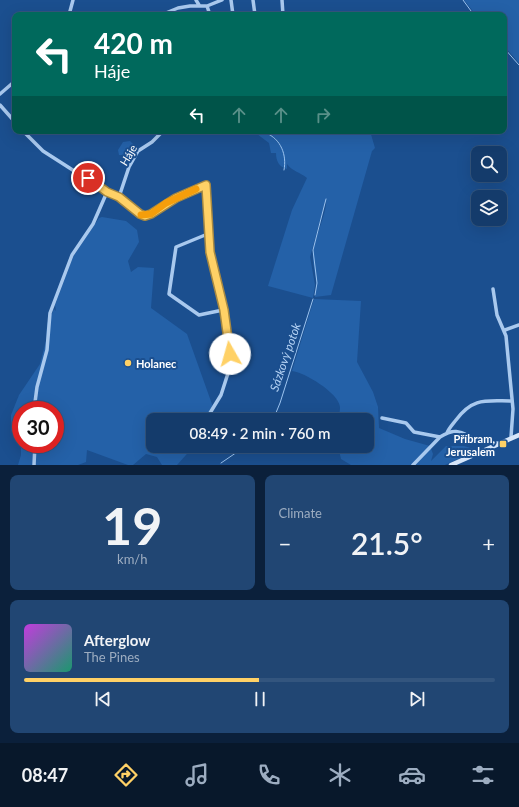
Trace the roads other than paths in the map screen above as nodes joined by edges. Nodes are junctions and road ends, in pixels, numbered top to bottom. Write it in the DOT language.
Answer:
graph roads {
  1 [pos="73,0"];
  2 [pos="196,0"];
  3 [pos="222,0"];
  4 [pos="231,0"];
  5 [pos="253,0"];
  6 [pos="282,0"];
  7 [pos="199,5"];
  8 [pos="208,6"];
  9 [pos="70,12"];
  10 [pos="168,12"];
  11 [pos="209,12"];
  12 [pos="233,12"];
  13 [pos="255,12"];
  14 [pos="283,12"];
  15 [pos="12,84"];
  16 [pos="0,94"];
  17 [pos="0,105"];
  18 [pos="12,119"];
  19 [pos="26,134"];
  20 [pos="160,134"];
  21 [pos="107,192"];
  22 [pos="119,197"];
  23 [pos="210,233"];
  24 [pos="493,290"];
  25 [pos="224,310"];
  26 [pos="519,325"];
  27 [pos="505,330"];
  28 [pos="35,401"];
  29 [pos="512,401"];
  30 [pos="210,413"];
  31 [pos="382,418"];
  32 [pos="447,433"];
  33 [pos="519,436"];
  34 [pos="440,437"];
  35 [pos="511,438"];
  36 [pos="498,443"];
  37 [pos="34,453"];
  38 [pos="34,465"];
  39 [pos="413,465"];
  40 [pos="451,465"];
  1 -- 9 [label="street"];
  2 -- 7 [label="street"];
  3 -- 8 [label="street"];
  4 -- 12 [label="street"];
  5 -- 13 [label="street"];
  6 -- 14 [label="street"];
  7 -- 8 [label="street"];
  7 -- 10 [label="street"];
  8 -- 11 [label="street"];
  15 -- 16 [label="street"];
  17 -- 18 [label="street"];
  19 -- 21 [label="street"];
  20 -- 22 [label="street, Háje"];
  21 -- 22 [label="street"];
  21 -- 28 [label="street"];
  22 -- 23 [label="street"];
  23 -- 25 [label="street"];
  23 -- 25 [label="street"];
  24 -- 27 [label="street"];
  25 -- 30 [label="street"];
  26 -- 27 [label="street"];
  27 -- 29 [label="street"];
  29 -- 32 [label="street"];
  29 -- 35 [label="street"];
  31 -- 34 [label="street"];
  32 -- 34 [label="street"];
  32 -- 36 [label="street"];
  33 -- 35 [label="street"];
  34 -- 39 [label="street"];
  35 -- 36 [label="street"];
  36 -- 40 [label="street"];
  37 -- 38 [label="street"];
}
